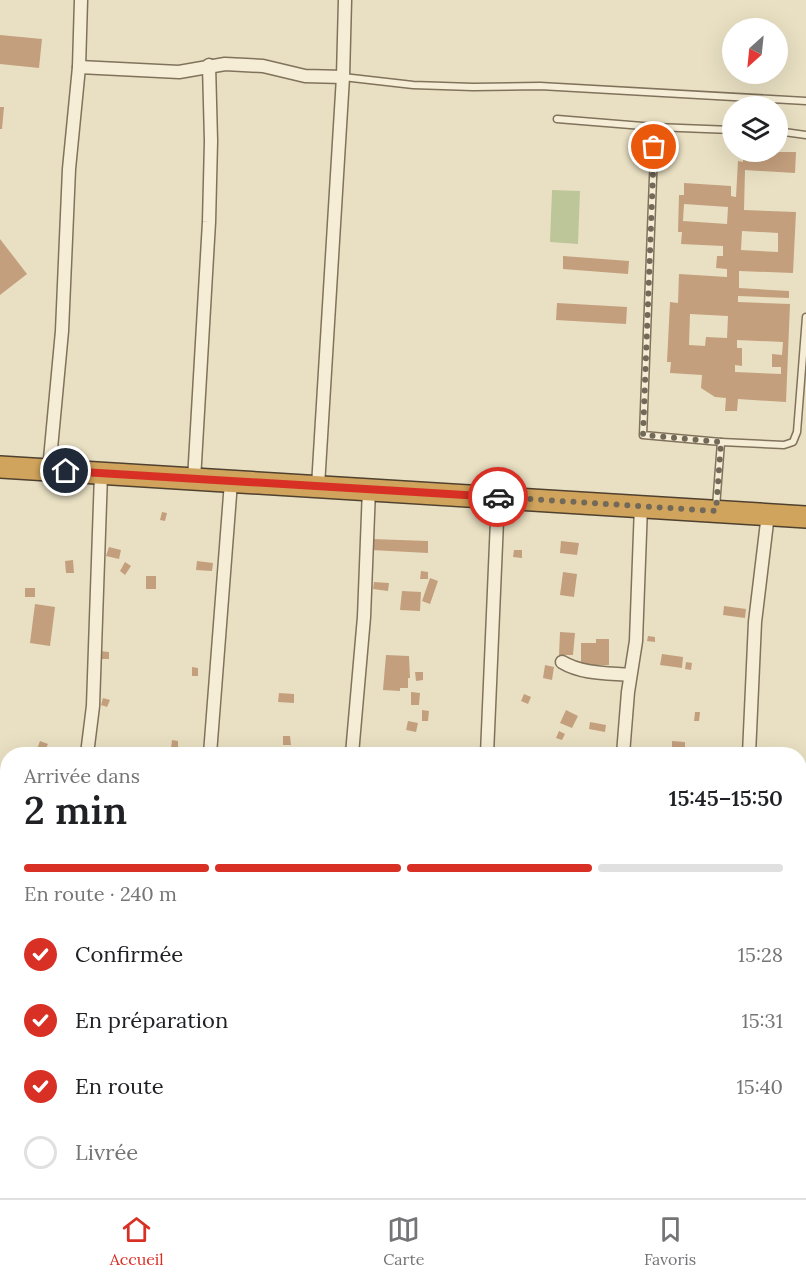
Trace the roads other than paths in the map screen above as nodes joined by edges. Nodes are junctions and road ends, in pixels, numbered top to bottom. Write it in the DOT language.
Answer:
graph roads {
  1 [pos="81,0"];
  2 [pos="345,0"];
  3 [pos="209,65"];
  4 [pos="80,67"];
  5 [pos="343,77"];
  6 [pos="806,101"];
  7 [pos="556,119"];
  8 [pos="655,127"];
  9 [pos="722,130"];
  10 [pos="788,133"];
  11 [pos="806,135"];
  12 [pos="806,317"];
  13 [pos="721,442"];
  14 [pos="0,467"];
  15 [pos="49,470"];
  16 [pos="101,474"];
  17 [pos="194,480"];
  18 [pos="231,482"];
  19 [pos="318,486"];
  20 [pos="369,489"];
  21 [pos="498,497"];
  22 [pos="640,506"];
  23 [pos="716,511"];
  24 [pos="768,514"];
  25 [pos="806,516"];
  26 [pos="562,662"];
  27 [pos="630,675"];
  28 [pos="88,747"];
  29 [pos="211,747"];
  30 [pos="352,747"];
  31 [pos="487,747"];
  32 [pos="625,747"];
  33 [pos="749,747"];
  1 -- 4 [label="street"];
  2 -- 5 [label="street"];
  3 -- 4 [label="street"];
  3 -- 5 [label="street"];
  3 -- 17 [label="street"];
  4 -- 15 [label="street"];
  5 -- 6 [label="lane"];
  5 -- 19 [label="street"];
  7 -- 8 [label="lane"];
  8 -- 9 [label="lane"];
  8 -- 13 [label="lane"];
  10 -- 11 [label="lane"];
  12 -- 13 [label="lane"];
  13 -- 23 [label="lane"];
  14 -- 15 [label="highway"];
  15 -- 16 [label="highway"];
  16 -- 17 [label="highway"];
  16 -- 28 [label="street"];
  17 -- 18 [label="highway"];
  18 -- 19 [label="highway"];
  18 -- 29 [label="street"];
  19 -- 20 [label="highway"];
  20 -- 21 [label="highway"];
  20 -- 30 [label="street"];
  21 -- 22 [label="highway"];
  21 -- 31 [label="street"];
  22 -- 23 [label="highway"];
  22 -- 27 [label="street"];
  23 -- 24 [label="highway"];
  24 -- 25 [label="highway"];
  24 -- 33 [label="street"];
  26 -- 27 [label="street"];
  27 -- 32 [label="street"];
}
